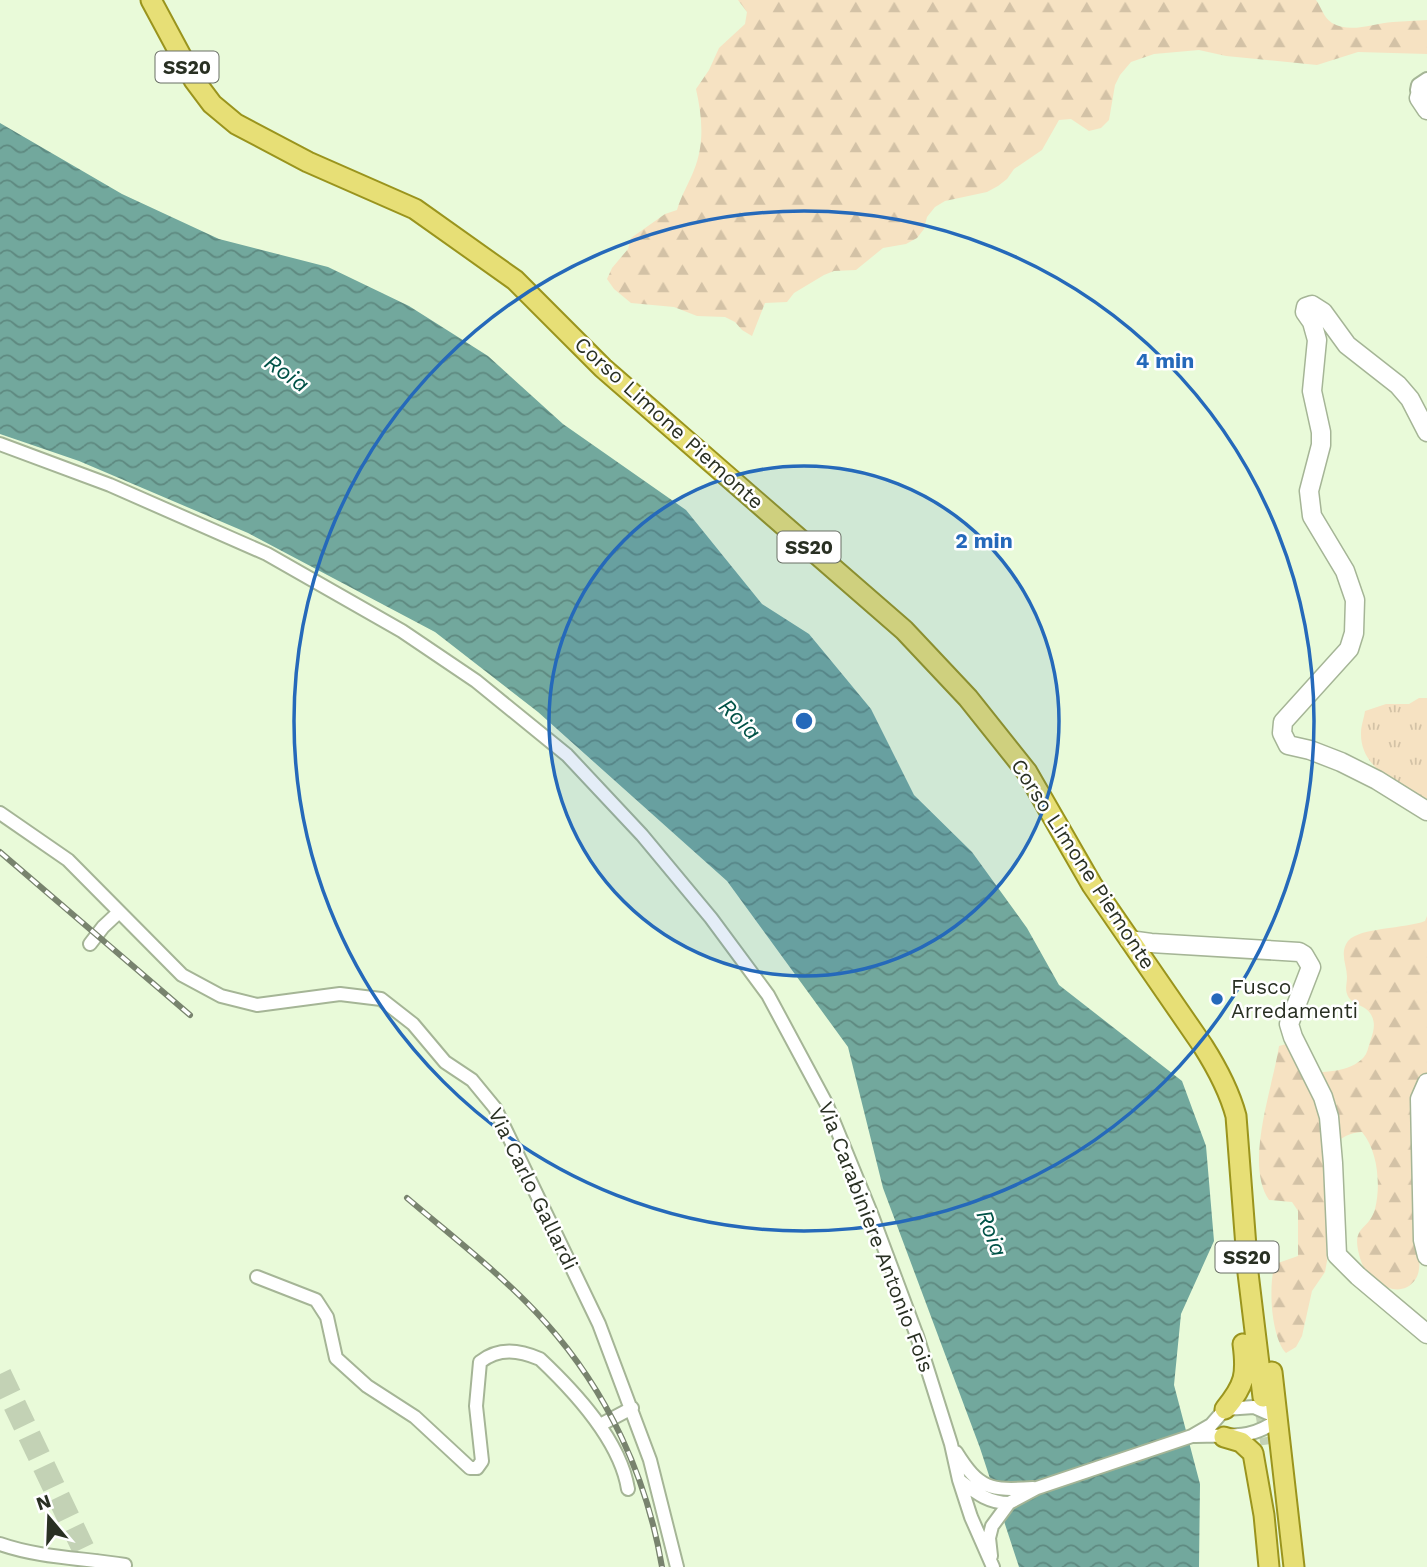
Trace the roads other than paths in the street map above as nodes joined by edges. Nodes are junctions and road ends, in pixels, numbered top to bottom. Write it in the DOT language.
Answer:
graph roads {
  1 [pos="151,0"];
  2 [pos="1427,432"];
  3 [pos="0,444"];
  4 [pos="1427,811"];
  5 [pos="0,813"];
  6 [pos="119,912"];
  7 [pos="1129,940"];
  8 [pos="90,944"];
  9 [pos="1427,1083"];
  10 [pos="1236,1116"];
  11 [pos="1427,1256"];
  12 [pos="257,1277"];
  13 [pos="1427,1334"];
  14 [pos="1263,1397"];
  15 [pos="1235,1402"];
  16 [pos="632,1408"];
  17 [pos="1279,1418"];
  18 [pos="600,1425"];
  19 [pos="1192,1436"];
  20 [pos="1236,1438"];
  21 [pos="951,1444"];
  22 [pos="1270,1444"];
  23 [pos="959,1480"];
  24 [pos="1037,1488"];
  25 [pos="628,1489"];
  26 [pos="1003,1490"];
  27 [pos="983,1497"];
  28 [pos="1009,1503"];
  29 [pos="971,1517"];
  30 [pos="0,1544"];
  31 [pos="992,1565"];
  32 [pos="124,1566"];
  33 [pos="677,1567"];
  34 [pos="1269,1567"];
  35 [pos="1283,1567"];
  36 [pos="1294,1567"];
  1 -- 7 [label="main road, Corso Limone Piemonte / SS20"];
  2 -- 4 [label="main road"];
  3 -- 21 [label="street, Via Carabiniere Antonio Fois"];
  5 -- 6 [label="street, Via Carlo Gallardi"];
  6 -- 8 [label="street"];
  6 -- 16 [label="street, Via Carlo Gallardi"];
  7 -- 10 [label="main road, Corso Limone Piemonte / SS20"];
  7 -- 13 [label="main road"];
  9 -- 11 [label="main road"];
  10 -- 14 [label="main road, Corso Limone Piemonte / SS20"];
  10 -- 15 [label="main road"];
  10 -- 17 [label="main road"];
  12 -- 18 [label="street"];
  15 -- 17 [label="street"];
  15 -- 19 [label="street"];
  16 -- 18 [label="street"];
  16 -- 33 [label="street, Via Carlo Gallardi"];
  17 -- 20 [label="street"];
  17 -- 36 [label="main road"];
  18 -- 25 [label="street"];
  19 -- 20 [label="street"];
  19 -- 24 [label="street"];
  20 -- 34 [label="main road"];
  21 -- 23 [label="street"];
  21 -- 26 [label="street"];
  22 -- 35 [label="main road"];
  23 -- 27 [label="street"];
  23 -- 29 [label="street"];
  24 -- 26 [label="street"];
  24 -- 28 [label="street"];
  26 -- 27 [label="street"];
  27 -- 28 [label="street"];
  27 -- 29 [label="street"];
  28 -- 31 [label="street"];
  29 -- 31 [label="street"];
  30 -- 32 [label="street"];
}
